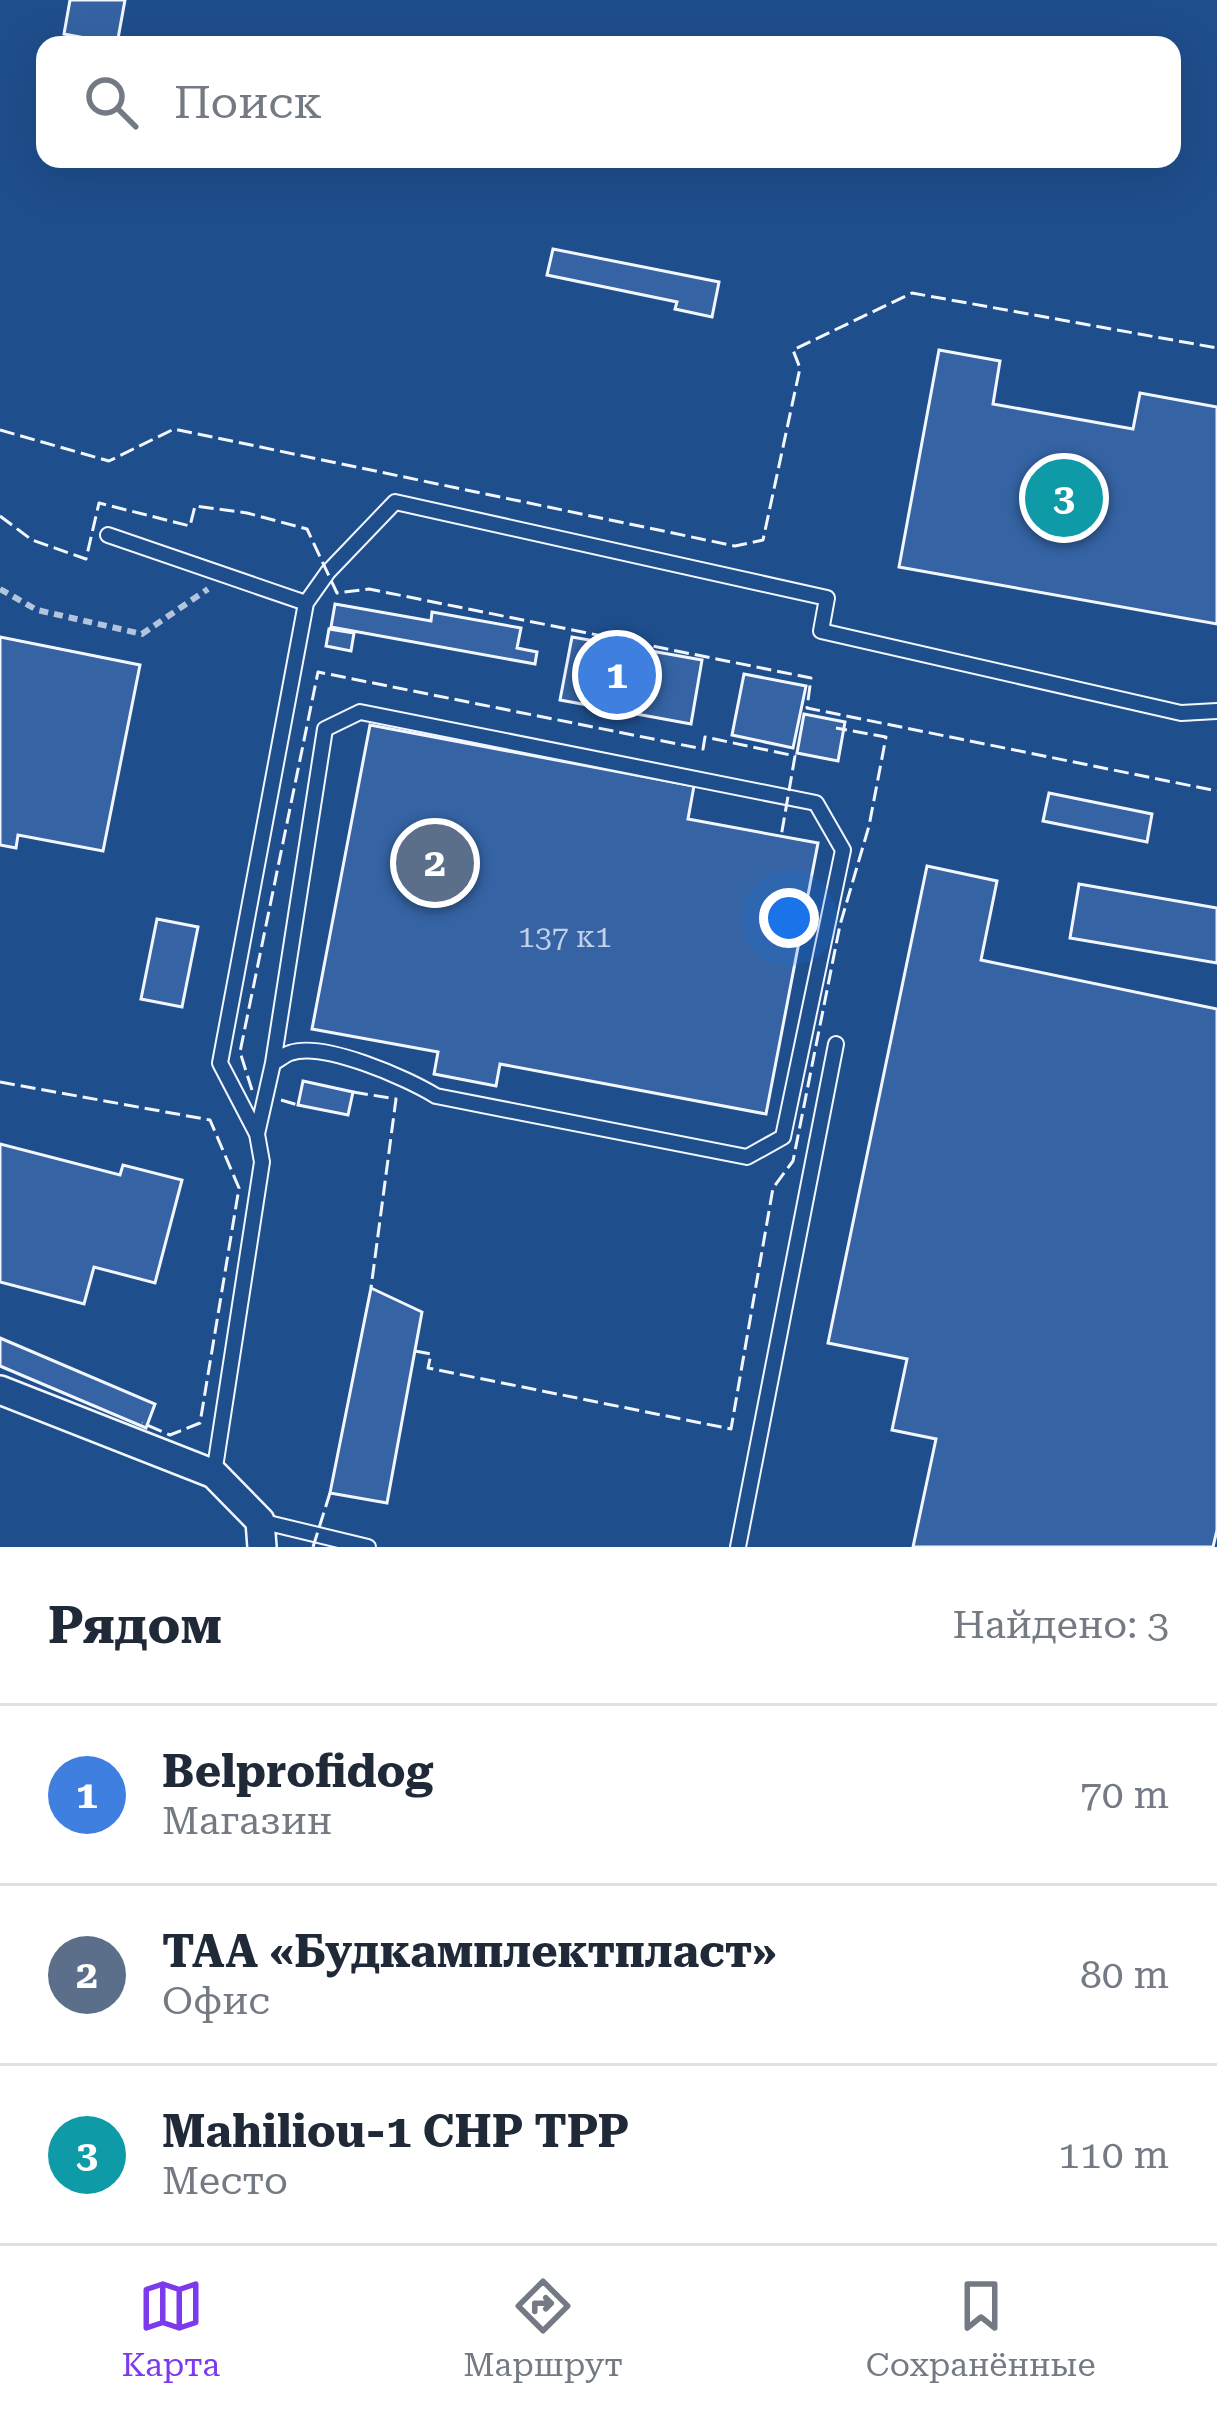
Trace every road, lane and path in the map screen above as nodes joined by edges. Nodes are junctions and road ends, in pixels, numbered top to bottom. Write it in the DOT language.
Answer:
graph roads {
  1 [pos="108,535"];
  2 [pos="225,577"];
  3 [pos="0,589"];
  4 [pos="306,603"];
  5 [pos="1217,711"];
  6 [pos="836,1044"];
  7 [pos="273,1063"];
  8 [pos="257,1134"];
  9 [pos="0,1390"];
  10 [pos="214,1474"];
  11 [pos="261,1534"];
  12 [pos="368,1547"];
  13 [pos="738,1547"];
  1 -- 2 [label="lane"];
  2 -- 3 [label="path"];
  2 -- 4 [label="lane"];
  4 -- 5 [label="lane"];
  4 -- 8 [label="lane"];
  6 -- 13 [label="lane"];
  7 -- 7 [label="lane"];
  7 -- 8 [label="lane"];
  8 -- 10 [label="lane"];
  9 -- 10 [label="street"];
  10 -- 11 [label="street"];
  11 -- 12 [label="lane"];
}
